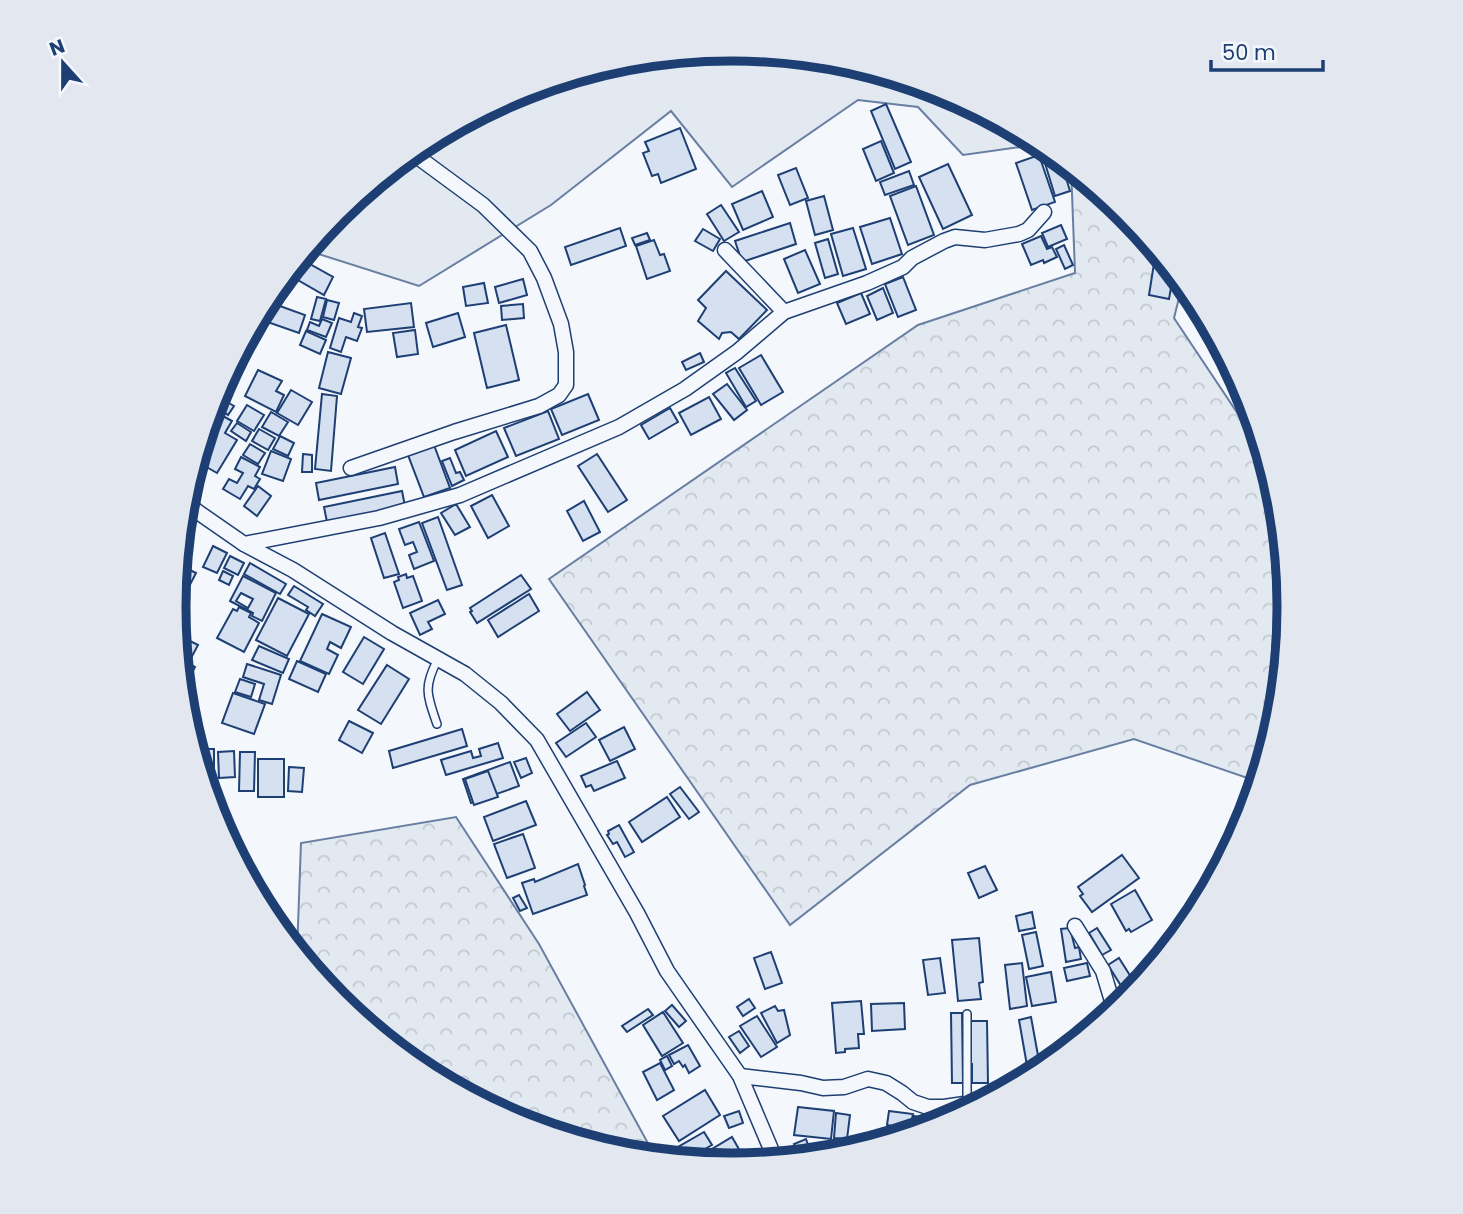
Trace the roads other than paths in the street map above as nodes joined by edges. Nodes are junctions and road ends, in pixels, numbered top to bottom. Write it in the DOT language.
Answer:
graph roads {
  1 [pos="420,159"];
  2 [pos="1044,212"];
  3 [pos="725,250"];
  4 [pos="784,312"];
  5 [pos="351,468"];
  6 [pos="195,509"];
  7 [pos="244,544"];
  8 [pos="438,658"];
  9 [pos="437,724"];
  10 [pos="1074,926"];
  11 [pos="1111,998"];
  12 [pos="967,1014"];
  13 [pos="740,1076"];
  14 [pos="967,1099"];
  15 [pos="953,1105"];
  16 [pos="772,1151"];
  1 -- 5 [label="street"];
  2 -- 4 [label="street"];
  3 -- 4 [label="street"];
  4 -- 7 [label="street"];
  6 -- 7 [label="street"];
  7 -- 8 [label="street"];
  8 -- 9 [label="lane"];
  8 -- 13 [label="street"];
  10 -- 11 [label="street"];
  12 -- 14 [label="lane"];
  13 -- 15 [label="street"];
  13 -- 16 [label="street"];
}
